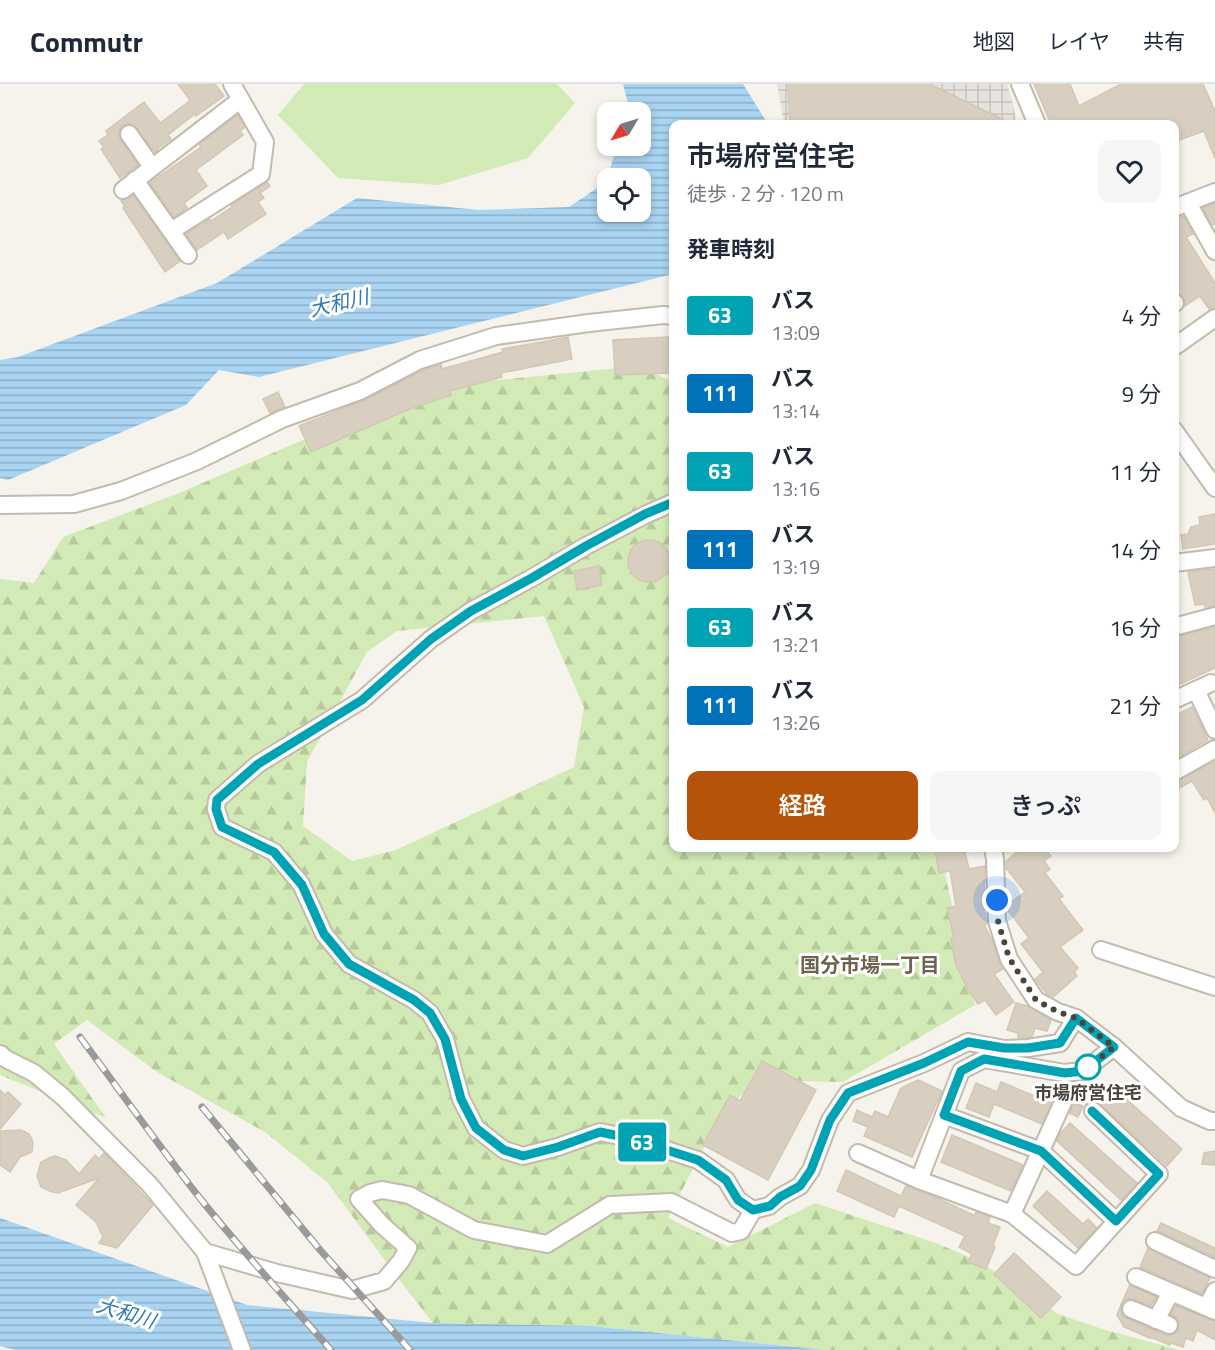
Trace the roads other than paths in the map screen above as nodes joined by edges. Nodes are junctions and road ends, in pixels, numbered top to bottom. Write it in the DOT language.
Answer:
graph roads {
  1 [pos="232,84"];
  2 [pos="1018,84"];
  3 [pos="240,99"];
  4 [pos="1026,120"];
  5 [pos="1034,120"];
  6 [pos="129,134"];
  7 [pos="152,167"];
  8 [pos="1215,192"];
  9 [pos="1181,205"];
  10 [pos="171,231"];
  11 [pos="1215,251"];
  12 [pos="188,255"];
  13 [pos="669,316"];
  14 [pos="1215,318"];
  15 [pos="1179,343"];
  16 [pos="1179,437"];
  17 [pos="1215,488"];
  18 [pos="669,504"];
  19 [pos="0,505"];
  20 [pos="1215,558"];
  21 [pos="1179,562"];
  22 [pos="1215,616"];
  23 [pos="1179,626"];
  24 [pos="1211,683"];
  25 [pos="1196,690"];
  26 [pos="1179,698"];
  27 [pos="1215,730"];
  28 [pos="1215,749"];
  29 [pos="1179,769"];
  30 [pos="994,852"];
  31 [pos="1101,950"];
  32 [pos="1215,987"];
  33 [pos="1076,1018"];
  34 [pos="1114,1047"];
  35 [pos="0,1054"];
  36 [pos="1064,1100"];
  37 [pos="1092,1111"];
  38 [pos="944,1115"];
  39 [pos="1215,1121"];
  40 [pos="1041,1151"];
  41 [pos="858,1153"];
  42 [pos="919,1180"];
  43 [pos="753,1210"];
  44 [pos="1012,1214"];
  45 [pos="1116,1221"];
  46 [pos="1155,1241"];
  47 [pos="207,1258"];
  48 [pos="1215,1269"];
  49 [pos="1136,1277"];
  50 [pos="1215,1291"];
  51 [pos="1171,1292"];
  52 [pos="1131,1309"];
  53 [pos="1211,1309"];
  54 [pos="242,1350"];
  1 -- 3 [label="street"];
  2 -- 4 [label="street"];
  2 -- 5 [label="street"];
  3 -- 7 [label="street"];
  3 -- 10 [label="street"];
  6 -- 7 [label="street"];
  7 -- 10 [label="street"];
  8 -- 9 [label="street"];
  9 -- 11 [label="street"];
  10 -- 12 [label="street"];
  13 -- 19 [label="street"];
  14 -- 15 [label="street"];
  16 -- 17 [label="street"];
  18 -- 43 [label="street"];
  20 -- 21 [label="street"];
  22 -- 23 [label="street"];
  24 -- 25 [label="street"];
  25 -- 26 [label="street"];
  25 -- 27 [label="street"];
  28 -- 29 [label="street"];
  30 -- 33 [label="street"];
  31 -- 32 [label="street"];
  33 -- 34 [label="street"];
  33 -- 43 [label="street"];
  34 -- 38 [label="street"];
  34 -- 39 [label="street"];
  35 -- 47 [label="street"];
  36 -- 40 [label="street"];
  37 -- 45 [label="street"];
  38 -- 40 [label="street"];
  38 -- 42 [label="street"];
  40 -- 44 [label="street"];
  40 -- 45 [label="street"];
  41 -- 42 [label="street"];
  42 -- 44 [label="street"];
  43 -- 47 [label="street"];
  44 -- 45 [label="street"];
  46 -- 48 [label="street"];
  47 -- 54 [label="street"];
  49 -- 51 [label="street"];
  50 -- 53 [label="street"];
  51 -- 52 [label="street"];
  51 -- 53 [label="street"];
}
